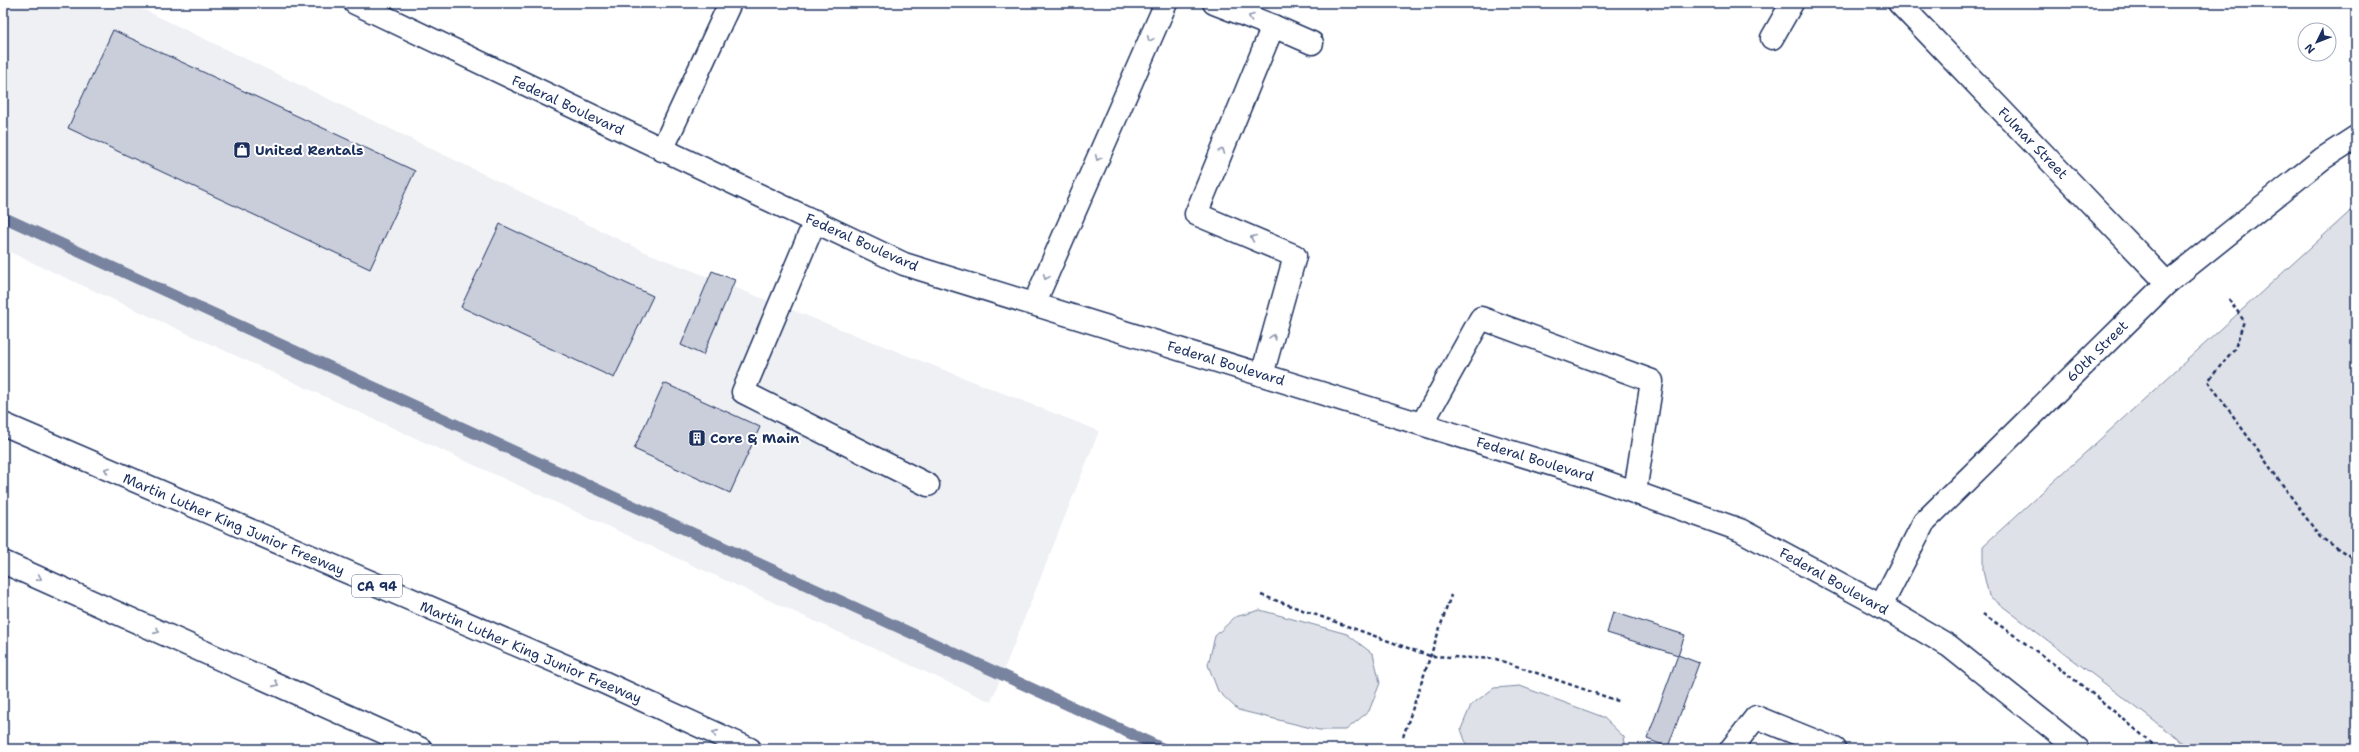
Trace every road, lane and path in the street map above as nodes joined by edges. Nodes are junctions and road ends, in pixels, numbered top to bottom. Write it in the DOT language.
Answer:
graph roads {
  1 [pos="355,3"];
  2 [pos="730,3"];
  3 [pos="1166,3"];
  4 [pos="1214,3"];
  5 [pos="1792,3"];
  6 [pos="1899,3"];
  7 [pos="1272,26"];
  8 [pos="1772,38"];
  9 [pos="1312,43"];
  10 [pos="2356,137"];
  11 [pos="662,150"];
  12 [pos="815,221"];
  13 [pos="2167,283"];
  14 [pos="2229,299"];
  15 [pos="1034,304"];
  16 [pos="1262,375"];
  17 [pos="3,424"];
  18 [pos="1422,424"];
  19 [pos="928,485"];
  20 [pos="1635,492"];
  21 [pos="2356,560"];
  22 [pos="3,562"];
  23 [pos="1261,595"];
  24 [pos="1451,595"];
  25 [pos="1882,606"];
  26 [pos="1983,614"];
  27 [pos="1430,656"];
  28 [pos="1621,702"];
  29 [pos="1403,737"];
  30 [pos="421,749"];
  31 [pos="750,749"];
  32 [pos="1731,749"];
  33 [pos="1835,749"];
  34 [pos="2078,749"];
  35 [pos="2158,749"];
  1 -- 11 [label="main road, Federal Boulevard"];
  2 -- 11 [label="main road"];
  3 -- 15 [label="main road, one-way"];
  7 -- 4 [label="main road, one-way"];
  5 -- 8 [label="main road"];
  6 -- 13 [label="main road, Fulmar Street"];
  7 -- 9 [label="main road"];
  16 -- 7 [label="main road, one-way"];
  10 -- 13 [label="main road, 60th Street"];
  11 -- 12 [label="main road, Federal Boulevard"];
  12 -- 15 [label="main road, Federal Boulevard"];
  12 -- 19 [label="main road"];
  13 -- 25 [label="main road, 60th Street"];
  14 -- 21 [label="path"];
  15 -- 16 [label="main road, Federal Boulevard"];
  16 -- 18 [label="main road, Federal Boulevard"];
  31 -- 17 [label="main road, Martin Luther King Junior Freeway / CA 94, one-way"];
  18 -- 20 [label="main road, Federal Boulevard"];
  18 -- 20 [label="main road"];
  20 -- 25 [label="main road, Federal Boulevard"];
  22 -- 30 [label="main road, one-way"];
  23 -- 27 [label="path"];
  24 -- 27 [label="path"];
  25 -- 34 [label="main road, Federal Boulevard"];
  26 -- 35 [label="path"];
  27 -- 28 [label="path"];
  27 -- 29 [label="path"];
  32 -- 33 [label="main road"];
}
